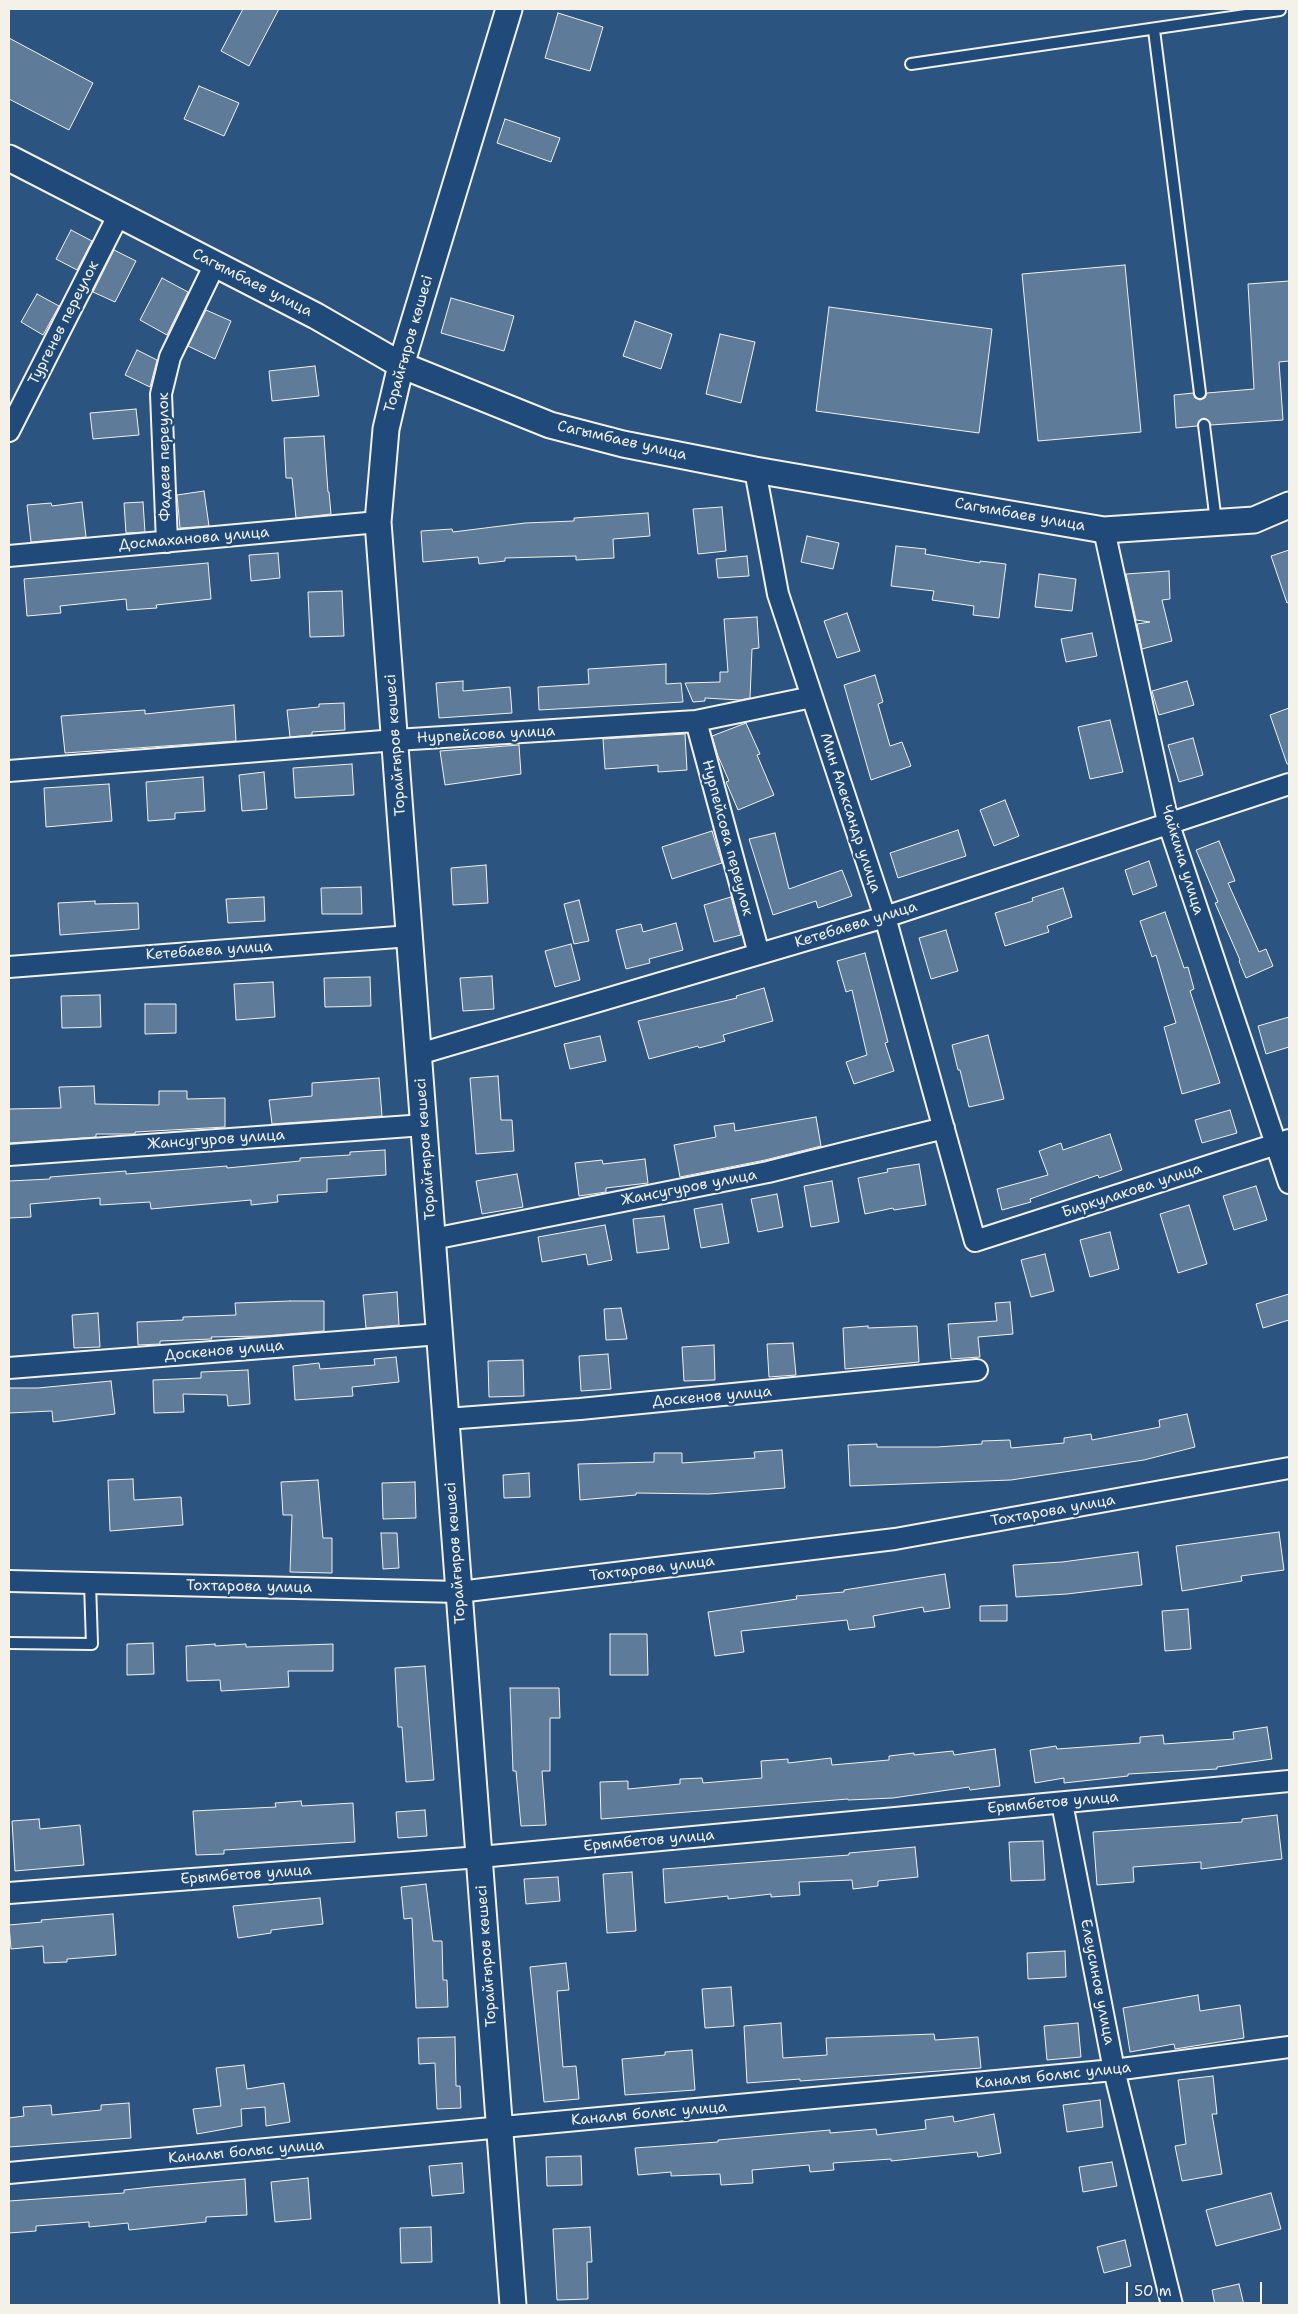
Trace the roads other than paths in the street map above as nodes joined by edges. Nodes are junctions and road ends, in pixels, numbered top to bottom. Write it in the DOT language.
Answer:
graph roads {
  1 [pos="508,9"];
  2 [pos="1280,10"];
  3 [pos="1154,30"];
  4 [pos="911,64"];
  5 [pos="9,158"];
  6 [pos="119,214"];
  7 [pos="215,264"];
  8 [pos="402,365"];
  9 [pos="1200,393"];
  10 [pos="1204,426"];
  11 [pos="9,431"];
  12 [pos="756,470"];
  13 [pos="1289,505"];
  14 [pos="378,522"];
  15 [pos="1216,522"];
  16 [pos="1104,530"];
  17 [pos="166,542"];
  18 [pos="9,556"];
  19 [pos="812,697"];
  20 [pos="696,722"];
  21 [pos="396,740"];
  22 [pos="9,771"];
  23 [pos="1289,784"];
  24 [pos="1168,822"];
  25 [pos="885,917"];
  26 [pos="410,936"];
  27 [pos="759,954"];
  28 [pos="9,966"];
  29 [pos="419,1054"];
  30 [pos="424,1124"];
  31 [pos="944,1128"];
  32 [pos="1283,1143"];
  33 [pos="9,1155"];
  34 [pos="1289,1183"];
  35 [pos="433,1238"];
  36 [pos="975,1241"];
  37 [pos="440,1334"];
  38 [pos="9,1368"];
  39 [pos="977,1370"];
  40 [pos="446,1419"];
  41 [pos="1289,1468"];
  42 [pos="9,1581"];
  43 [pos="90,1583"];
  44 [pos="460,1592"];
  45 [pos="9,1643"];
  46 [pos="1289,1781"];
  47 [pos="1062,1802"];
  48 [pos="480,1857"];
  49 [pos="9,1893"];
  50 [pos="1289,2047"];
  51 [pos="1114,2070"];
  52 [pos="500,2128"];
  53 [pos="9,2173"];
  54 [pos="513,2305"];
  55 [pos="1172,2305"];
  1 -- 8 [label="street, Торайғыров көшесі"];
  2 -- 3 [label="lane"];
  3 -- 4 [label="lane"];
  3 -- 9 [label="lane"];
  5 -- 6 [label="street, Сагымбаев улица"];
  6 -- 7 [label="street, Сагымбаев улица"];
  6 -- 11 [label="street, Тургенев переулок"];
  7 -- 8 [label="street, Сагымбаев улица"];
  7 -- 17 [label="street, Фадеев переулок"];
  8 -- 12 [label="street, Сагымбаев улица"];
  8 -- 14 [label="street, Торайғыров көшесі"];
  10 -- 15 [label="lane"];
  12 -- 16 [label="street, Сагымбаев улица"];
  12 -- 19 [label="street, Мин Александр улица"];
  13 -- 15 [label="street, Сагымбаев улица"];
  14 -- 17 [label="street, Досмаханова улица"];
  14 -- 21 [label="street, Торайғыров көшесі"];
  15 -- 16 [label="street, Сагымбаев улица"];
  16 -- 24 [label="street, Чайкина улица"];
  17 -- 18 [label="street, Досмаханова улица"];
  19 -- 20 [label="street, Нурпейсова улица"];
  19 -- 25 [label="street, Мин Александр улица"];
  20 -- 21 [label="street, Нурпейсова улица"];
  20 -- 27 [label="street, Нурпейсова переулок"];
  21 -- 22 [label="street, Нурпейсова улица"];
  21 -- 26 [label="street, Торайғыров көшесі"];
  23 -- 24 [label="street, Кетебаева улица"];
  24 -- 25 [label="street, Кетебаева улица"];
  24 -- 32 [label="street, Чайкина улица"];
  25 -- 27 [label="street, Кетебаева улица"];
  25 -- 31 [label="street, Мин Александр улица"];
  26 -- 28 [label="street, Кетебаева улица"];
  26 -- 29 [label="street, Торайғыров көшесі"];
  27 -- 29 [label="street, Кетебаева улица"];
  29 -- 30 [label="street, Торайғыров көшесі"];
  30 -- 33 [label="street, Жансугуров улица"];
  30 -- 35 [label="street, Торайғыров көшесі"];
  31 -- 35 [label="street, Жансугуров улица"];
  31 -- 36 [label="street, Мин Александр улица"];
  32 -- 34 [label="street, Чайкина улица"];
  32 -- 36 [label="street, Биркулакова улица"];
  35 -- 37 [label="street, Торайғыров көшесі"];
  37 -- 38 [label="street, Доскенов улица"];
  37 -- 40 [label="street, Торайғыров көшесі"];
  39 -- 40 [label="street, Доскенов улица"];
  40 -- 44 [label="street, Торайғыров көшесі"];
  41 -- 44 [label="street, Тохтарова улица"];
  42 -- 43 [label="street, Тохтарова улица"];
  43 -- 44 [label="street, Тохтарова улица"];
  43 -- 45 [label="lane"];
  44 -- 48 [label="street, Торайғыров көшесі"];
  46 -- 47 [label="street, Ерымбетов улица"];
  47 -- 48 [label="street, Ерымбетов улица"];
  47 -- 51 [label="street, Елеусинов улица"];
  48 -- 49 [label="street, Ерымбетов улица"];
  48 -- 52 [label="street, Торайғыров көшесі"];
  50 -- 51 [label="street, Каналы болыс улица"];
  51 -- 52 [label="street, Каналы болыс улица"];
  51 -- 55 [label="street, Елеусинов улица"];
  52 -- 53 [label="street, Каналы болыс улица"];
  52 -- 54 [label="street, Торайғыров көшесі"];
}
